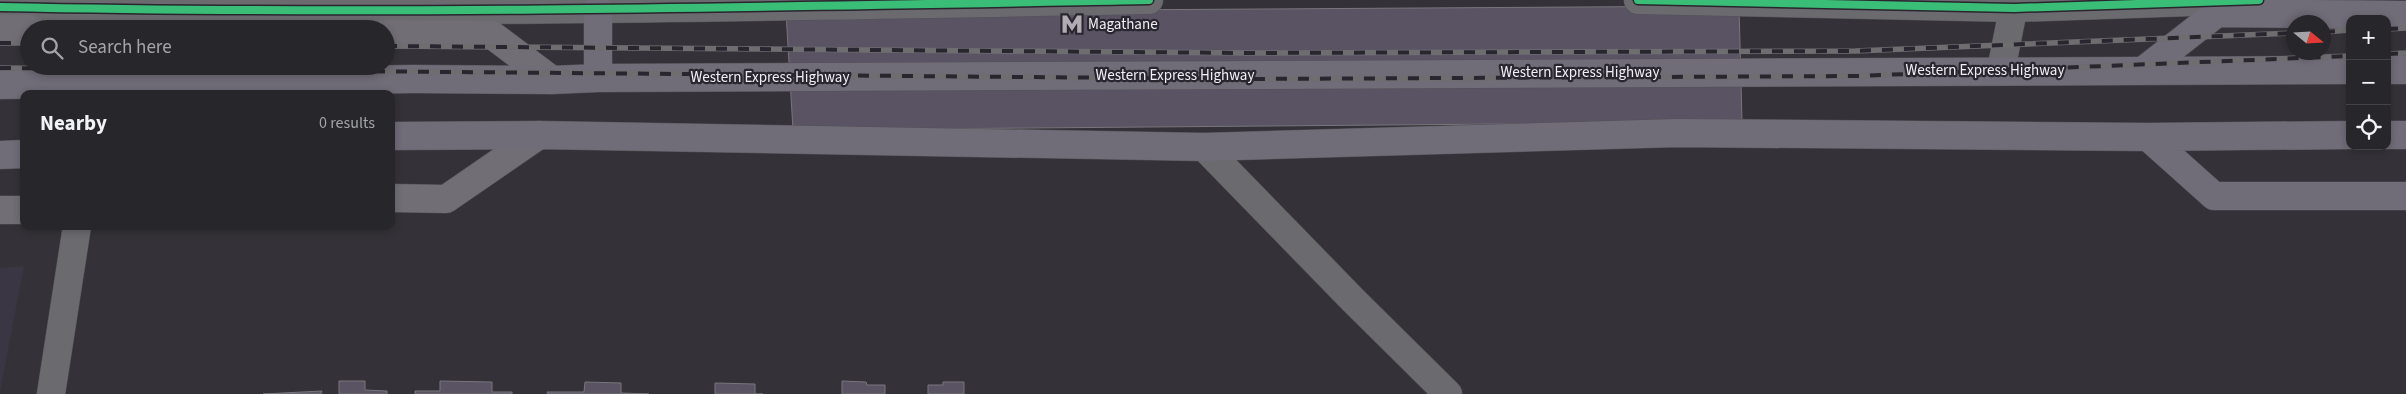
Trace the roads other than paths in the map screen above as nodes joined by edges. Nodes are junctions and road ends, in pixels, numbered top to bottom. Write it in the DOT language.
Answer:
graph roads {
  1 [pos="1149,0"];
  2 [pos="1638,0"];
  3 [pos="2260,0"];
  4 [pos="742,4"];
  5 [pos="2014,4"];
  6 [pos="0,7"];
  7 [pos="598,9"];
  8 [pos="459,15"];
  9 [pos="2406,15"];
  10 [pos="0,28"];
  11 [pos="20,29"];
  12 [pos="395,32"];
  13 [pos="2001,70"];
  14 [pos="2144,70"];
  15 [pos="2346,70"];
  16 [pos="2391,70"];
  17 [pos="2406,70"];
  18 [pos="598,78"];
  19 [pos="552,80"];
  20 [pos="0,85"];
  21 [pos="539,135"];
  22 [pos="2346,135"];
  23 [pos="2391,135"];
  24 [pos="2406,135"];
  25 [pos="395,136"];
  26 [pos="2148,137"];
  27 [pos="1204,147"];
  28 [pos="20,154"];
  29 [pos="0,155"];
  30 [pos="2406,196"];
  31 [pos="395,198"];
  32 [pos="0,210"];
  33 [pos="20,210"];
  34 [pos="76,230"];
  35 [pos="51,394"];
  36 [pos="1448,394"];
  1 -- 4 [label="street"];
  2 -- 5 [label="street"];
  3 -- 5 [label="street"];
  4 -- 7 [label="street"];
  5 -- 13 [label="street"];
  6 -- 8 [label="street"];
  7 -- 8 [label="street"];
  7 -- 18 [label="highway"];
  8 -- 12 [label="main road"];
  8 -- 19 [label="main road"];
  9 -- 14 [label="highway"];
  10 -- 11 [label="main road"];
  13 -- 14 [label="highway, Western Express Highway"];
  13 -- 18 [label="highway, Western Express Highway"];
  14 -- 15 [label="highway, Western Express Highway"];
  16 -- 17 [label="highway"];
  18 -- 19 [label="highway, Western Express Highway"];
  19 -- 20 [label="highway, Western Express Highway"];
  21 -- 25 [label="highway"];
  21 -- 27 [label="highway"];
  21 -- 31 [label="main road"];
  22 -- 26 [label="highway"];
  23 -- 24 [label="highway"];
  26 -- 27 [label="highway"];
  26 -- 30 [label="highway"];
  27 -- 36 [label="street"];
  28 -- 29 [label="highway"];
  32 -- 33 [label="main road"];
  34 -- 35 [label="street"];
}
